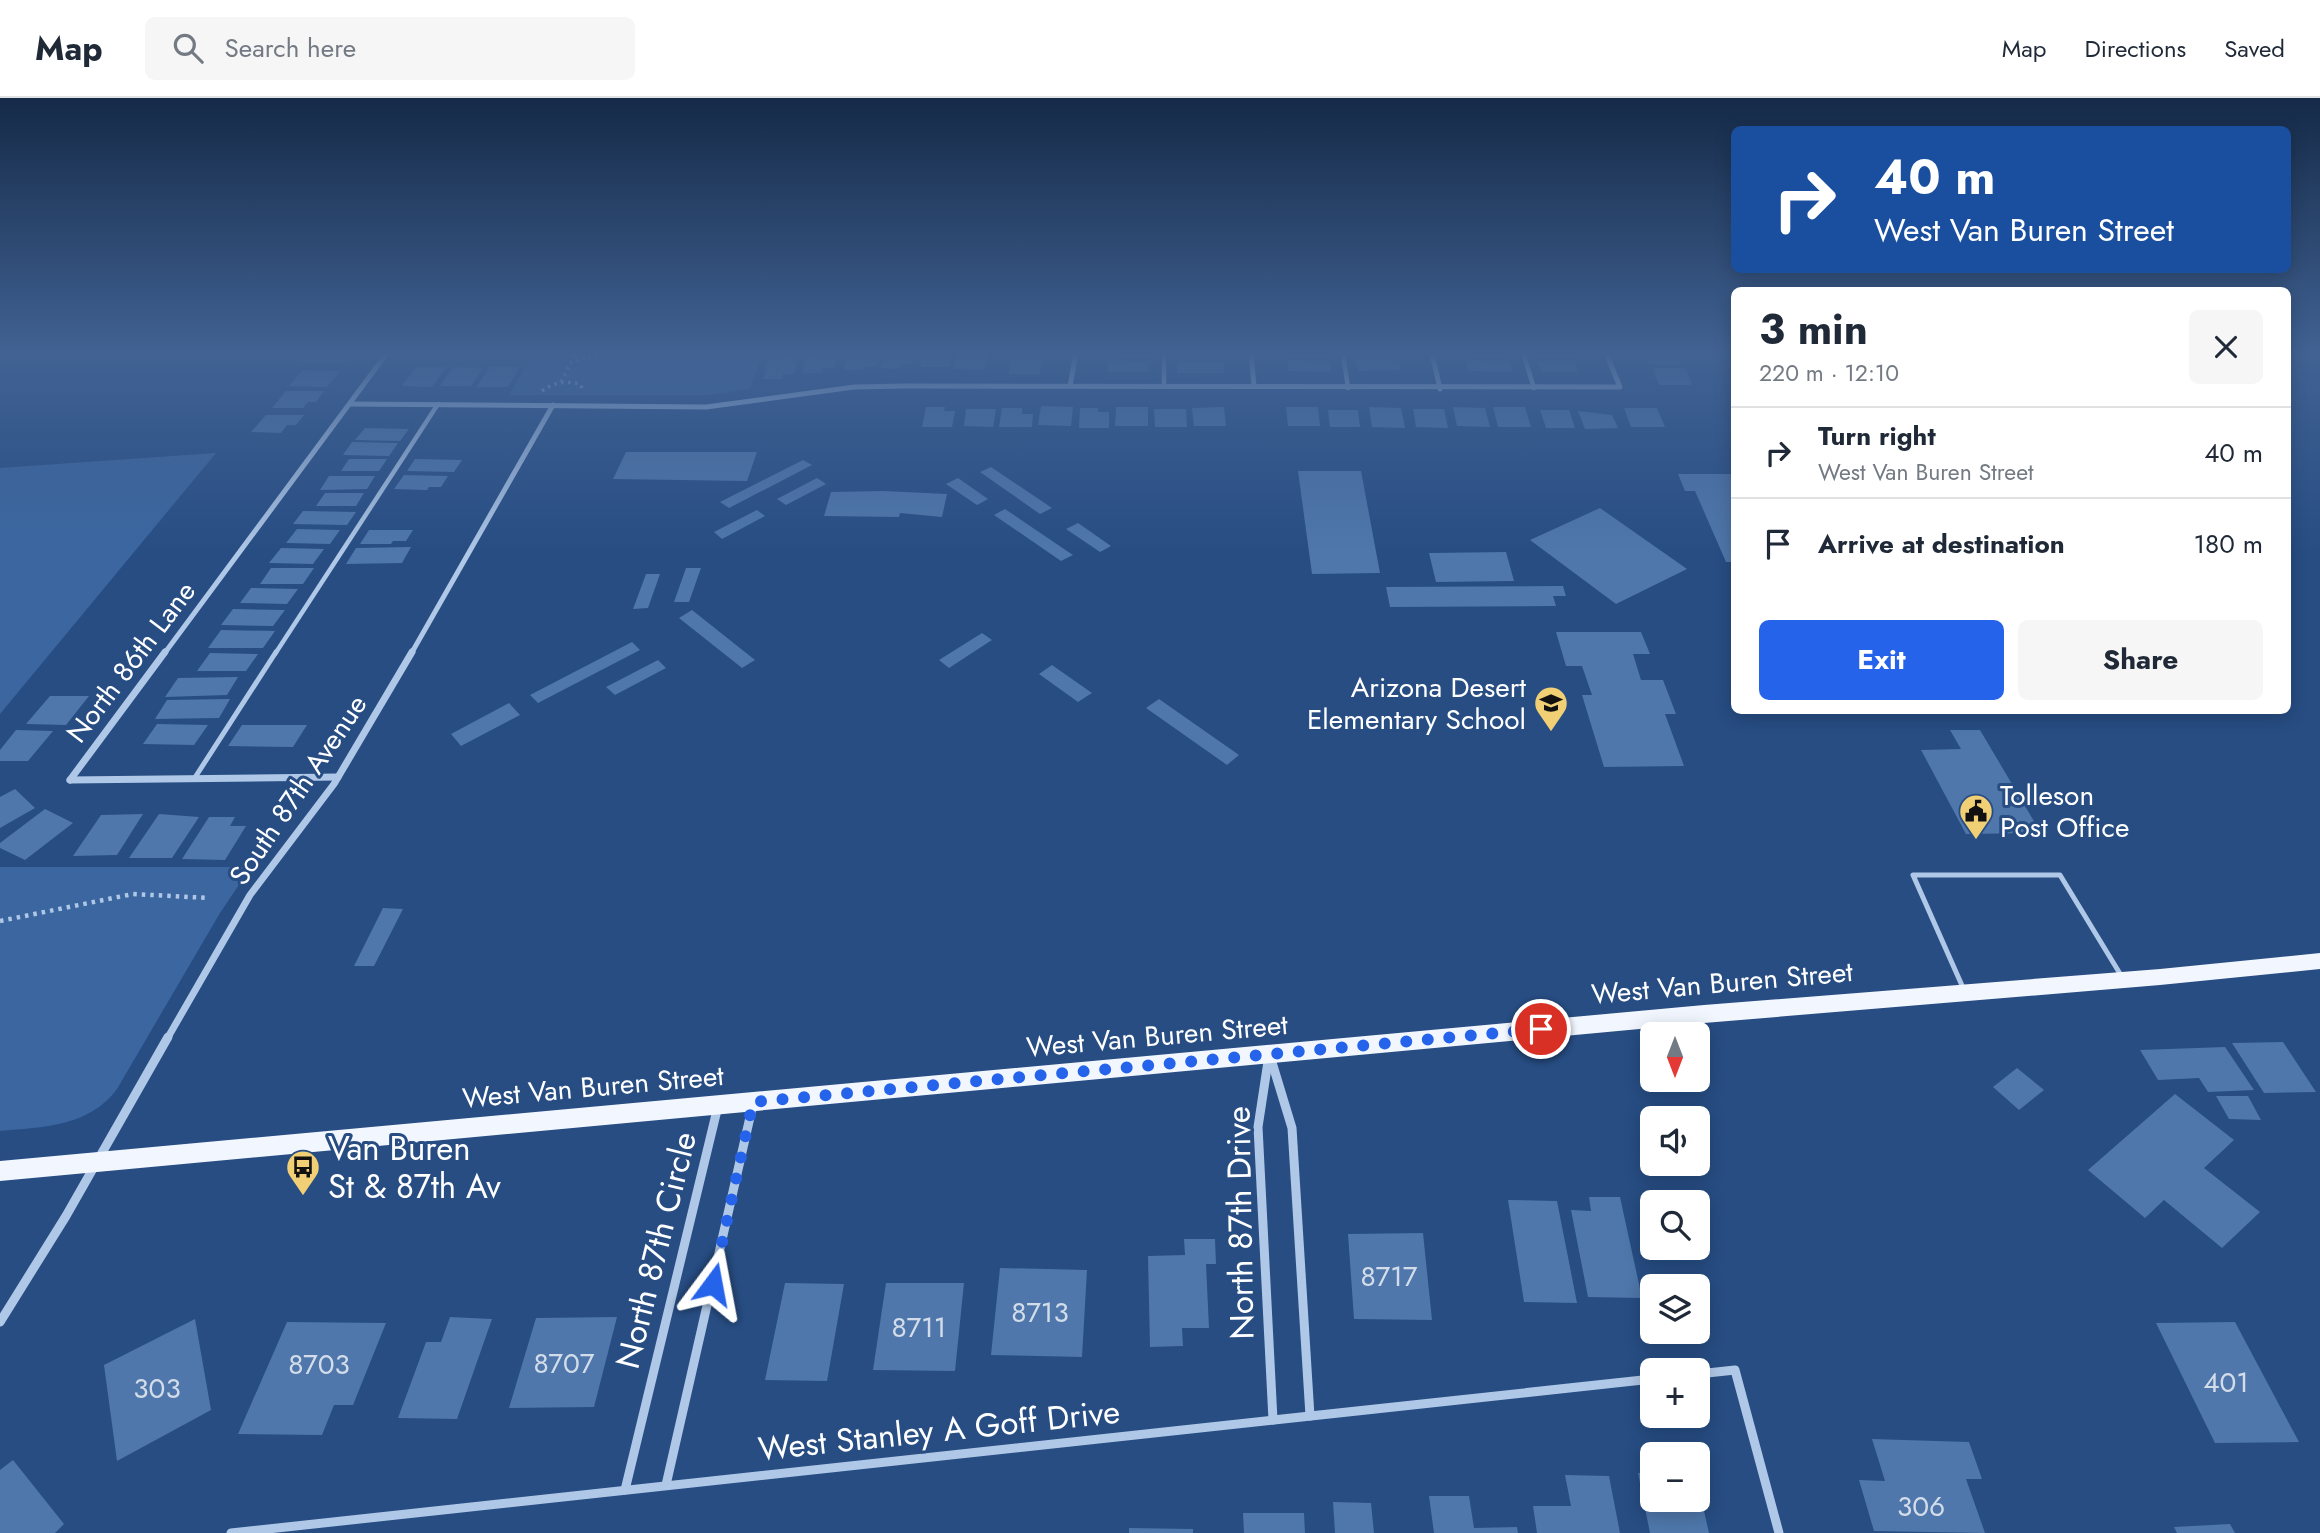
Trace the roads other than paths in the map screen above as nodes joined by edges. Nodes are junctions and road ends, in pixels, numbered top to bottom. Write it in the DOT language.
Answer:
graph roads {
  1 [pos="338,420"];
  2 [pos="428,420"];
  3 [pos="544,420"];
  4 [pos="338,777"];
  5 [pos="194,779"];
  6 [pos="2320,961"];
  7 [pos="2123,980"];
  8 [pos="1965,992"];
  9 [pos="1269,1055"];
  10 [pos="753,1102"];
  11 [pos="718,1105"];
  12 [pos="97,1162"];
  13 [pos="0,1171"];
  14 [pos="0,1322"];
  15 [pos="1710,1373"];
  16 [pos="1640,1380"];
  17 [pos="1310,1416"];
  18 [pos="1273,1420"];
  19 [pos="666,1486"];
  20 [pos="625,1490"];
  21 [pos="231,1533"];
  22 [pos="1779,1533"];
  1 -- 5 [label="street, North 86th Lane"];
  2 -- 5 [label="lane"];
  3 -- 4 [label="street, South 87th Avenue"];
  4 -- 5 [label="street, North 86th Lane"];
  4 -- 12 [label="street, South 87th Avenue"];
  6 -- 7 [label="main road, West Van Buren Street"];
  7 -- 8 [label="main road, West Van Buren Street"];
  7 -- 8 [label="lane"];
  8 -- 9 [label="main road, West Van Buren Street"];
  9 -- 10 [label="main road, West Van Buren Street"];
  9 -- 17 [label="street, North 87th Drive"];
  9 -- 18 [label="street, North 87th Drive"];
  10 -- 11 [label="main road, West Van Buren Street"];
  10 -- 19 [label="street, North 87th Circle"];
  11 -- 12 [label="main road, West Van Buren Street"];
  11 -- 20 [label="street, North 87th Circle"];
  12 -- 13 [label="main road, West Van Buren Street"];
  12 -- 14 [label="street, South 87th Avenue"];
  15 -- 22 [label="street"];
  16 -- 17 [label="street, West Stanley A Goff Drive"];
  17 -- 18 [label="street, West Stanley A Goff Drive"];
  18 -- 19 [label="street, West Stanley A Goff Drive"];
  19 -- 20 [label="street, West Stanley A Goff Drive"];
  20 -- 21 [label="street, West Stanley A Goff Drive"];
}
